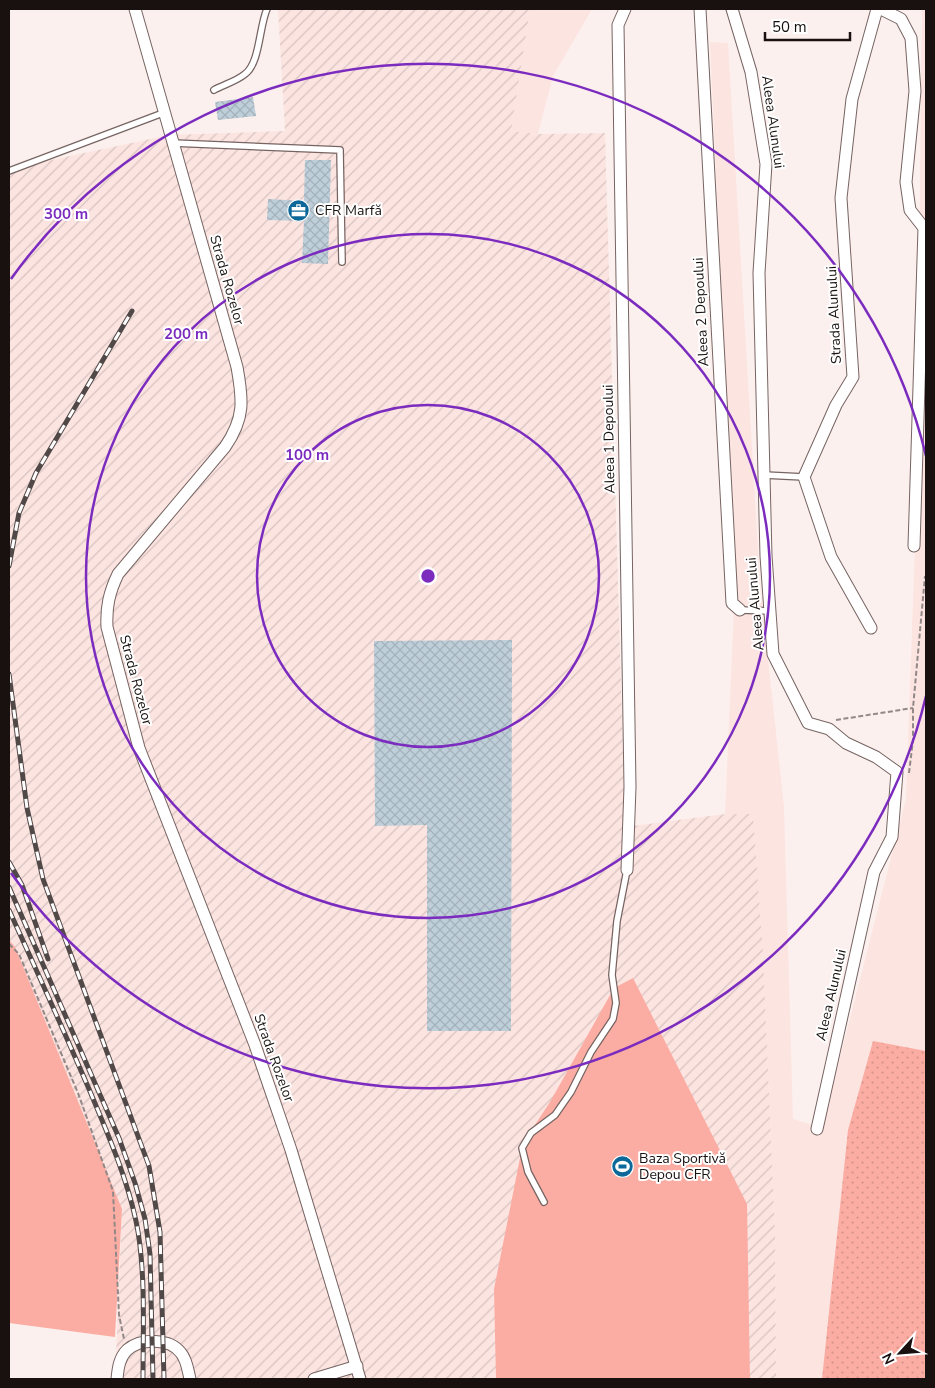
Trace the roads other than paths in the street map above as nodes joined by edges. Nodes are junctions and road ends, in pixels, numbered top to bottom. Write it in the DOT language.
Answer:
graph roads {
  1 [pos="135,9"];
  2 [pos="267,9"];
  3 [pos="625,9"];
  4 [pos="700,9"];
  5 [pos="732,9"];
  6 [pos="877,9"];
  7 [pos="882,9"];
  8 [pos="214,90"];
  9 [pos="163,113"];
  10 [pos="172,143"];
  11 [pos="9,171"];
  12 [pos="342,262"];
  13 [pos="764,475"];
  14 [pos="804,477"];
  15 [pos="914,546"];
  16 [pos="740,610"];
  17 [pos="770,610"];
  18 [pos="871,628"];
  19 [pos="627,870"];
  20 [pos="817,1129"];
  21 [pos="544,1202"];
  22 [pos="357,1366"];
  23 [pos="117,1379"];
  24 [pos="190,1379"];
  25 [pos="314,1379"];
  26 [pos="360,1379"];
  1 -- 9 [label="street, Strada Rozelor"];
  2 -- 8 [label="lane"];
  3 -- 19 [label="street, Aleea 1 Depoului"];
  4 -- 16 [label="street, Aleea 2 Depoului"];
  5 -- 13 [label="street, Aleea Alunului"];
  6 -- 14 [label="street, Strada Alunului"];
  7 -- 15 [label="street"];
  9 -- 10 [label="street, Strada Rozelor"];
  9 -- 11 [label="lane"];
  10 -- 12 [label="lane"];
  10 -- 22 [label="street, Strada Rozelor"];
  13 -- 14 [label="lane"];
  13 -- 17 [label="street, Aleea Alunului"];
  14 -- 18 [label="street"];
  16 -- 17 [label="lane"];
  17 -- 20 [label="street, Aleea Alunului"];
  19 -- 21 [label="lane"];
  22 -- 25 [label="street"];
  22 -- 26 [label="street, Strada Rozelor"];
  23 -- 24 [label="street"];
}
